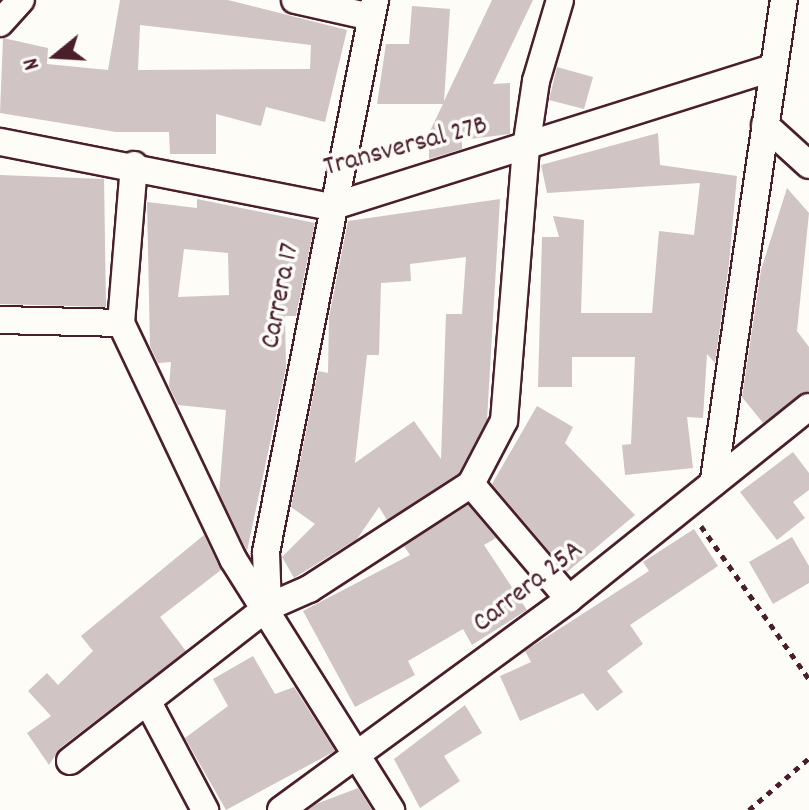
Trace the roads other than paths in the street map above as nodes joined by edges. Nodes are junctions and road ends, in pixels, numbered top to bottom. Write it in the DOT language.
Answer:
graph roads {
  1 [pos="21,0"];
  2 [pos="295,0"];
  3 [pos="560,0"];
  4 [pos="784,0"];
  5 [pos="373,9"];
  6 [pos="0,23"];
  7 [pos="773,68"];
  8 [pos="765,125"];
  9 [pos="0,142"];
  10 [pos="526,148"];
  11 [pos="134,165"];
  12 [pos="809,165"];
  13 [pos="331,207"];
  14 [pos="0,320"];
  15 [pos="121,323"];
  16 [pos="809,407"];
  17 [pos="714,479"];
  18 [pos="471,484"];
  19 [pos="569,599"];
  20 [pos="268,607"];
  21 [pos="150,706"];
  22 [pos="360,758"];
  23 [pos="70,761"];
  24 [pos="205,810"];
  25 [pos="281,810"];
  26 [pos="391,810"];
  1 -- 6 [label="street"];
  2 -- 5 [label="street"];
  3 -- 10 [label="street"];
  4 -- 7 [label="street"];
  5 -- 13 [label="street, Carrera 17"];
  7 -- 8 [label="street"];
  7 -- 10 [label="street, Transversal 27B"];
  8 -- 12 [label="street"];
  8 -- 17 [label="street"];
  9 -- 11 [label="street, Transversal 27B"];
  10 -- 13 [label="street, Transversal 27B"];
  10 -- 18 [label="street"];
  11 -- 13 [label="street, Transversal 27B"];
  11 -- 15 [label="street"];
  13 -- 20 [label="street, Carrera 17"];
  14 -- 15 [label="street"];
  15 -- 20 [label="street"];
  16 -- 17 [label="street, Carrera 25A"];
  17 -- 19 [label="street, Carrera 25A"];
  18 -- 19 [label="street"];
  18 -- 20 [label="street"];
  19 -- 22 [label="street, Carrera 25A"];
  20 -- 21 [label="street"];
  20 -- 22 [label="street"];
  21 -- 23 [label="street"];
  21 -- 24 [label="street"];
  22 -- 25 [label="street, Carrera 25A"];
  22 -- 26 [label="street"];
}
